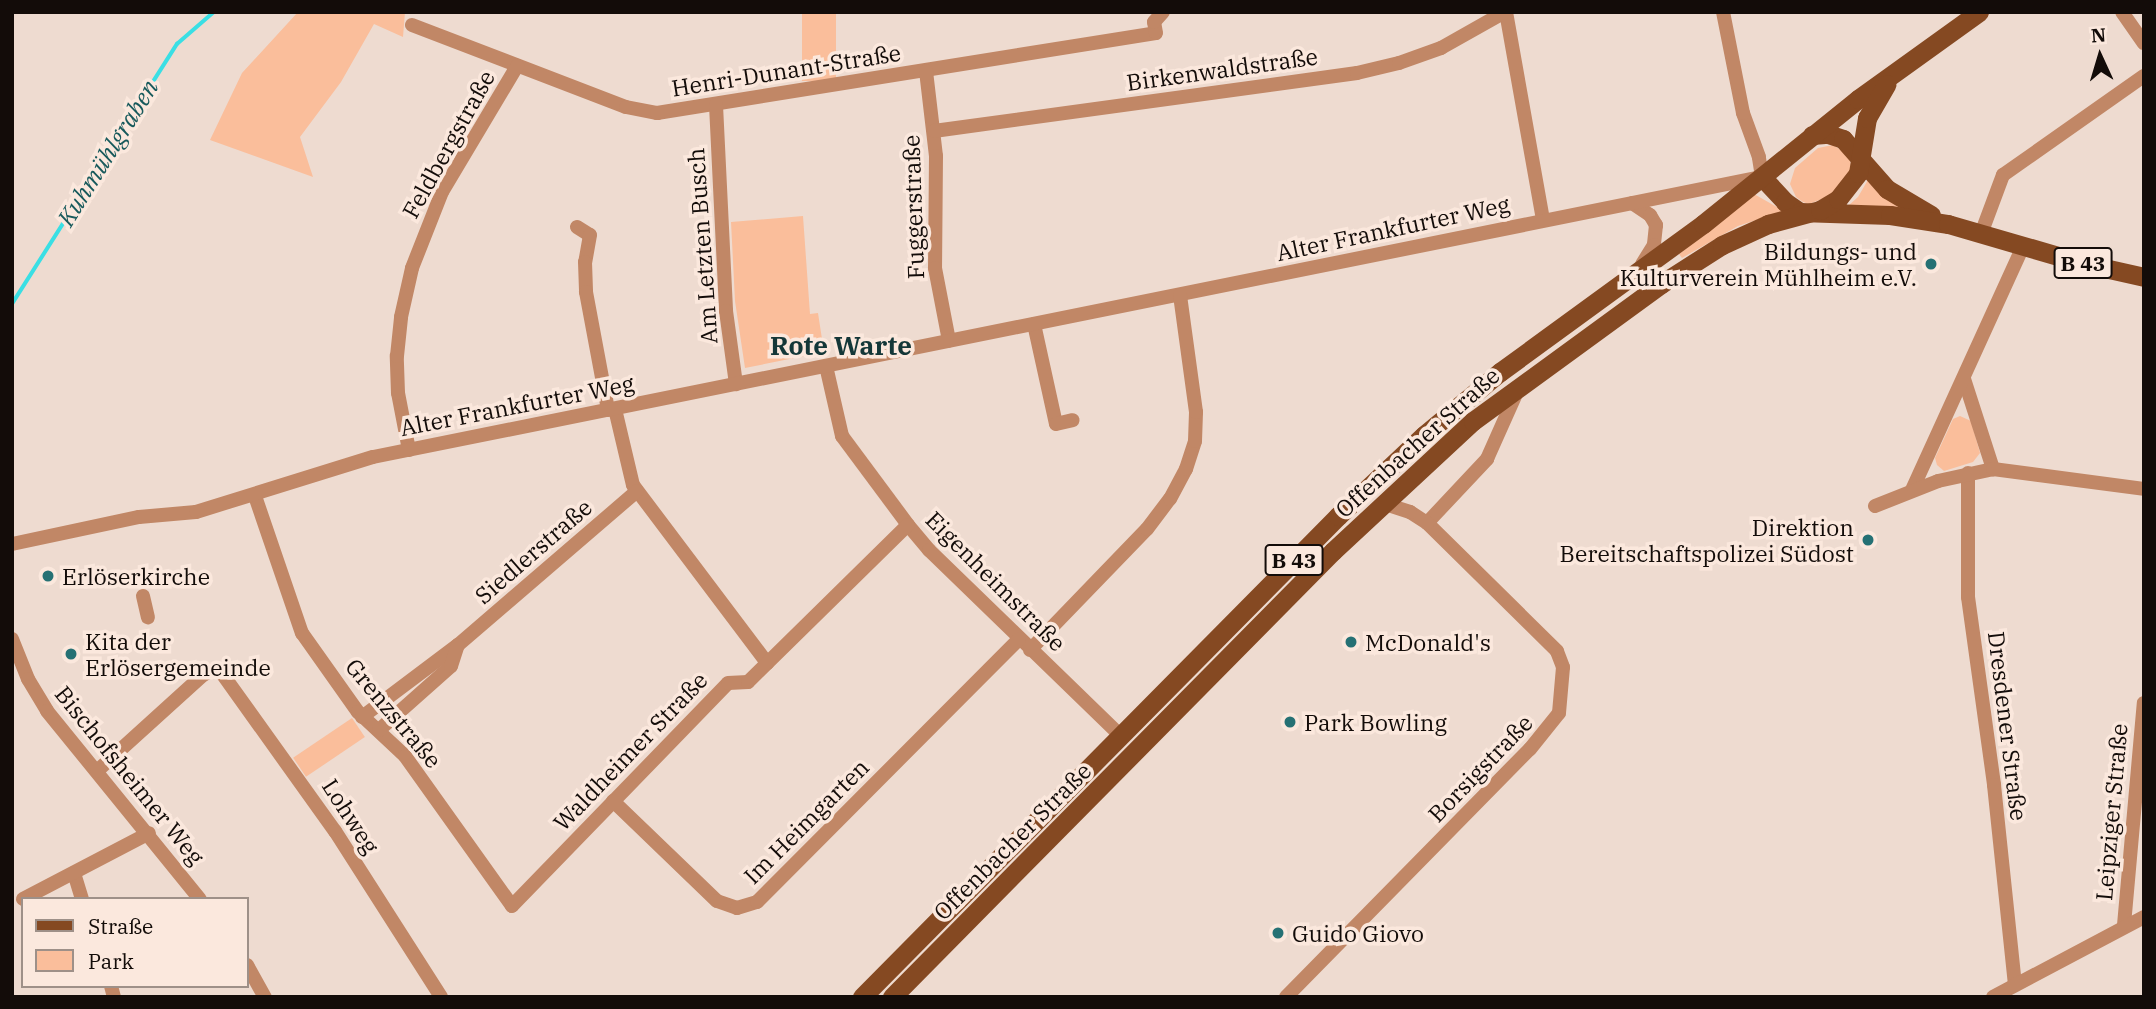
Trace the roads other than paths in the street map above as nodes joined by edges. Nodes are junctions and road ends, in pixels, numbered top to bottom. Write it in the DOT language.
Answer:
graph roads {
  1 [pos="1163,12"];
  2 [pos="1506,12"];
  3 [pos="1723,12"];
  4 [pos="1979,12"];
  5 [pos="2122,12"];
  6 [pos="412,25"];
  7 [pos="2144,43"];
  8 [pos="517,66"];
  9 [pos="1901,67"];
  10 [pos="926,71"];
  11 [pos="2144,76"];
  12 [pos="716,105"];
  13 [pos="934,131"];
  14 [pos="1812,135"];
  15 [pos="1862,159"];
  16 [pos="1762,177"];
  17 [pos="1632,203"];
  18 [pos="1810,214"];
  19 [pos="1544,220"];
  20 [pos="1948,224"];
  21 [pos="577,227"];
  22 [pos="1981,234"];
  23 [pos="2023,246"];
  24 [pos="1636,273"];
  25 [pos="2144,276"];
  26 [pos="1180,295"];
  27 [pos="1034,324"];
  28 [pos="949,341"];
  29 [pos="826,366"];
  30 [pos="1964,379"];
  31 [pos="1521,383"];
  32 [pos="736,384"];
  33 [pos="612,410"];
  34 [pos="1073,420"];
  35 [pos="409,450"];
  36 [pos="1993,469"];
  37 [pos="1968,473"];
  38 [pos="2144,489"];
  39 [pos="1912,490"];
  40 [pos="637,491"];
  41 [pos="255,496"];
  42 [pos="1381,503"];
  43 [pos="1875,506"];
  44 [pos="1427,523"];
  45 [pos="908,525"];
  46 [pos="12,544"];
  47 [pos="143,596"];
  48 [pos="148,617"];
  49 [pos="12,639"];
  50 [pos="1019,639"];
  51 [pos="458,645"];
  52 [pos="1030,650"];
  53 [pos="767,663"];
  54 [pos="2144,703"];
  55 [pos="362,716"];
  56 [pos="379,730"];
  57 [pos="1122,737"];
  58 [pos="97,771"];
  59 [pos="613,801"];
  60 [pos="149,833"];
  61 [pos="74,873"];
  62 [pos="27,897"];
  63 [pos="81,897"];
  64 [pos="198,897"];
  65 [pos="512,906"];
  66 [pos="2144,917"];
  67 [pos="2124,925"];
  68 [pos="248,967"];
  69 [pos="2015,985"];
  70 [pos="265,997"];
  71 [pos="441,997"];
  72 [pos="862,997"];
  73 [pos="892,997"];
  74 [pos="1286,997"];
  75 [pos="1993,997"];
  1 -- 10 [label="street, Henri-Dunant-Straße"];
  2 -- 13 [label="street, Birkenwaldstraße"];
  2 -- 19 [label="street"];
  3 -- 16 [label="street"];
  4 -- 9 [label="main road, Offenbacher Straße / B 43"];
  5 -- 7 [label="street"];
  6 -- 8 [label="street, Henri-Dunant-Straße"];
  8 -- 12 [label="street, Henri-Dunant-Straße"];
  8 -- 35 [label="street, Feldbergstraße"];
  9 -- 14 [label="main road, Offenbacher Straße / B 43"];
  9 -- 15 [label="main road, Offenbacher Straße"];
  10 -- 12 [label="street, Henri-Dunant-Straße"];
  10 -- 13 [label="street, Fuggerstraße"];
  11 -- 22 [label="street"];
  12 -- 32 [label="street, Am Letzten Busch"];
  13 -- 28 [label="street, Fuggerstraße"];
  14 -- 15 [label="main road"];
  14 -- 16 [label="main road, Offenbacher Straße / B 43"];
  15 -- 18 [label="main road, Offenbacher Straße"];
  15 -- 20 [label="main road"];
  16 -- 17 [label="street, Alter Frankfurter Weg"];
  16 -- 18 [label="main road"];
  16 -- 24 [label="main road, Offenbacher Straße / B 43"];
  17 -- 19 [label="street, Alter Frankfurter Weg"];
  17 -- 24 [label="street"];
  18 -- 20 [label="main road"];
  18 -- 31 [label="main road, Offenbacher Straße / B 43"];
  19 -- 26 [label="street, Alter Frankfurter Weg"];
  20 -- 22 [label="main road, B 43"];
  21 -- 33 [label="street"];
  22 -- 23 [label="main road, B 43"];
  23 -- 25 [label="main road, B 43"];
  23 -- 30 [label="street"];
  24 -- 57 [label="main road, Offenbacher Straße / B 43"];
  26 -- 27 [label="street, Alter Frankfurter Weg"];
  26 -- 52 [label="street"];
  27 -- 28 [label="street, Alter Frankfurter Weg"];
  27 -- 34 [label="street"];
  28 -- 29 [label="street, Alter Frankfurter Weg"];
  29 -- 32 [label="street, Alter Frankfurter Weg"];
  29 -- 45 [label="street, Eigenheimstraße"];
  30 -- 36 [label="street"];
  30 -- 39 [label="street"];
  31 -- 42 [label="main road, Offenbacher Straße / B 43"];
  31 -- 44 [label="street"];
  32 -- 33 [label="street, Alter Frankfurter Weg"];
  33 -- 35 [label="street, Alter Frankfurter Weg"];
  33 -- 40 [label="street"];
  35 -- 41 [label="street, Alter Frankfurter Weg"];
  36 -- 37 [label="street"];
  36 -- 38 [label="street"];
  37 -- 39 [label="street"];
  37 -- 69 [label="street, Dresdener Straße"];
  39 -- 43 [label="street"];
  40 -- 51 [label="street, Siedlerstraße"];
  40 -- 53 [label="street"];
  41 -- 46 [label="street, Alter Frankfurter Weg"];
  41 -- 55 [label="street, Grenzstraße"];
  42 -- 44 [label="street, Borsigstraße"];
  42 -- 73 [label="main road, Offenbacher Straße / B 43"];
  44 -- 74 [label="street, Borsigstraße"];
  45 -- 50 [label="street, Eigenheimstraße"];
  45 -- 53 [label="street, Waldheimer Straße"];
  47 -- 48 [label="street"];
  49 -- 58 [label="street, Bischofsheimer Weg"];
  50 -- 52 [label="street, Eigenheimstraße"];
  50 -- 59 [label="street, Im Heimgarten"];
  51 -- 55 [label="street, Siedlerstraße"];
  51 -- 56 [label="street, Siedlerstraße"];
  52 -- 57 [label="street, Eigenheimstraße"];
  53 -- 59 [label="street, Waldheimer Straße"];
  54 -- 67 [label="street, Leipziger Straße"];
  55 -- 56 [label="street, Grenzstraße"];
  56 -- 65 [label="street, Grenzstraße"];
  57 -- 72 [label="main road, Offenbacher Straße / B 43"];
  58 -- 60 [label="street, Bischofsheimer Weg"];
  58 -- 71 [label="street, Lohweg"];
  59 -- 65 [label="street, Waldheimer Straße"];
  60 -- 61 [label="street"];
  60 -- 64 [label="street, Bischofsheimer Weg"];
  61 -- 62 [label="street"];
  61 -- 63 [label="street"];
  66 -- 67 [label="street"];
  67 -- 69 [label="street"];
  68 -- 70 [label="street"];
  69 -- 75 [label="street"];
}
